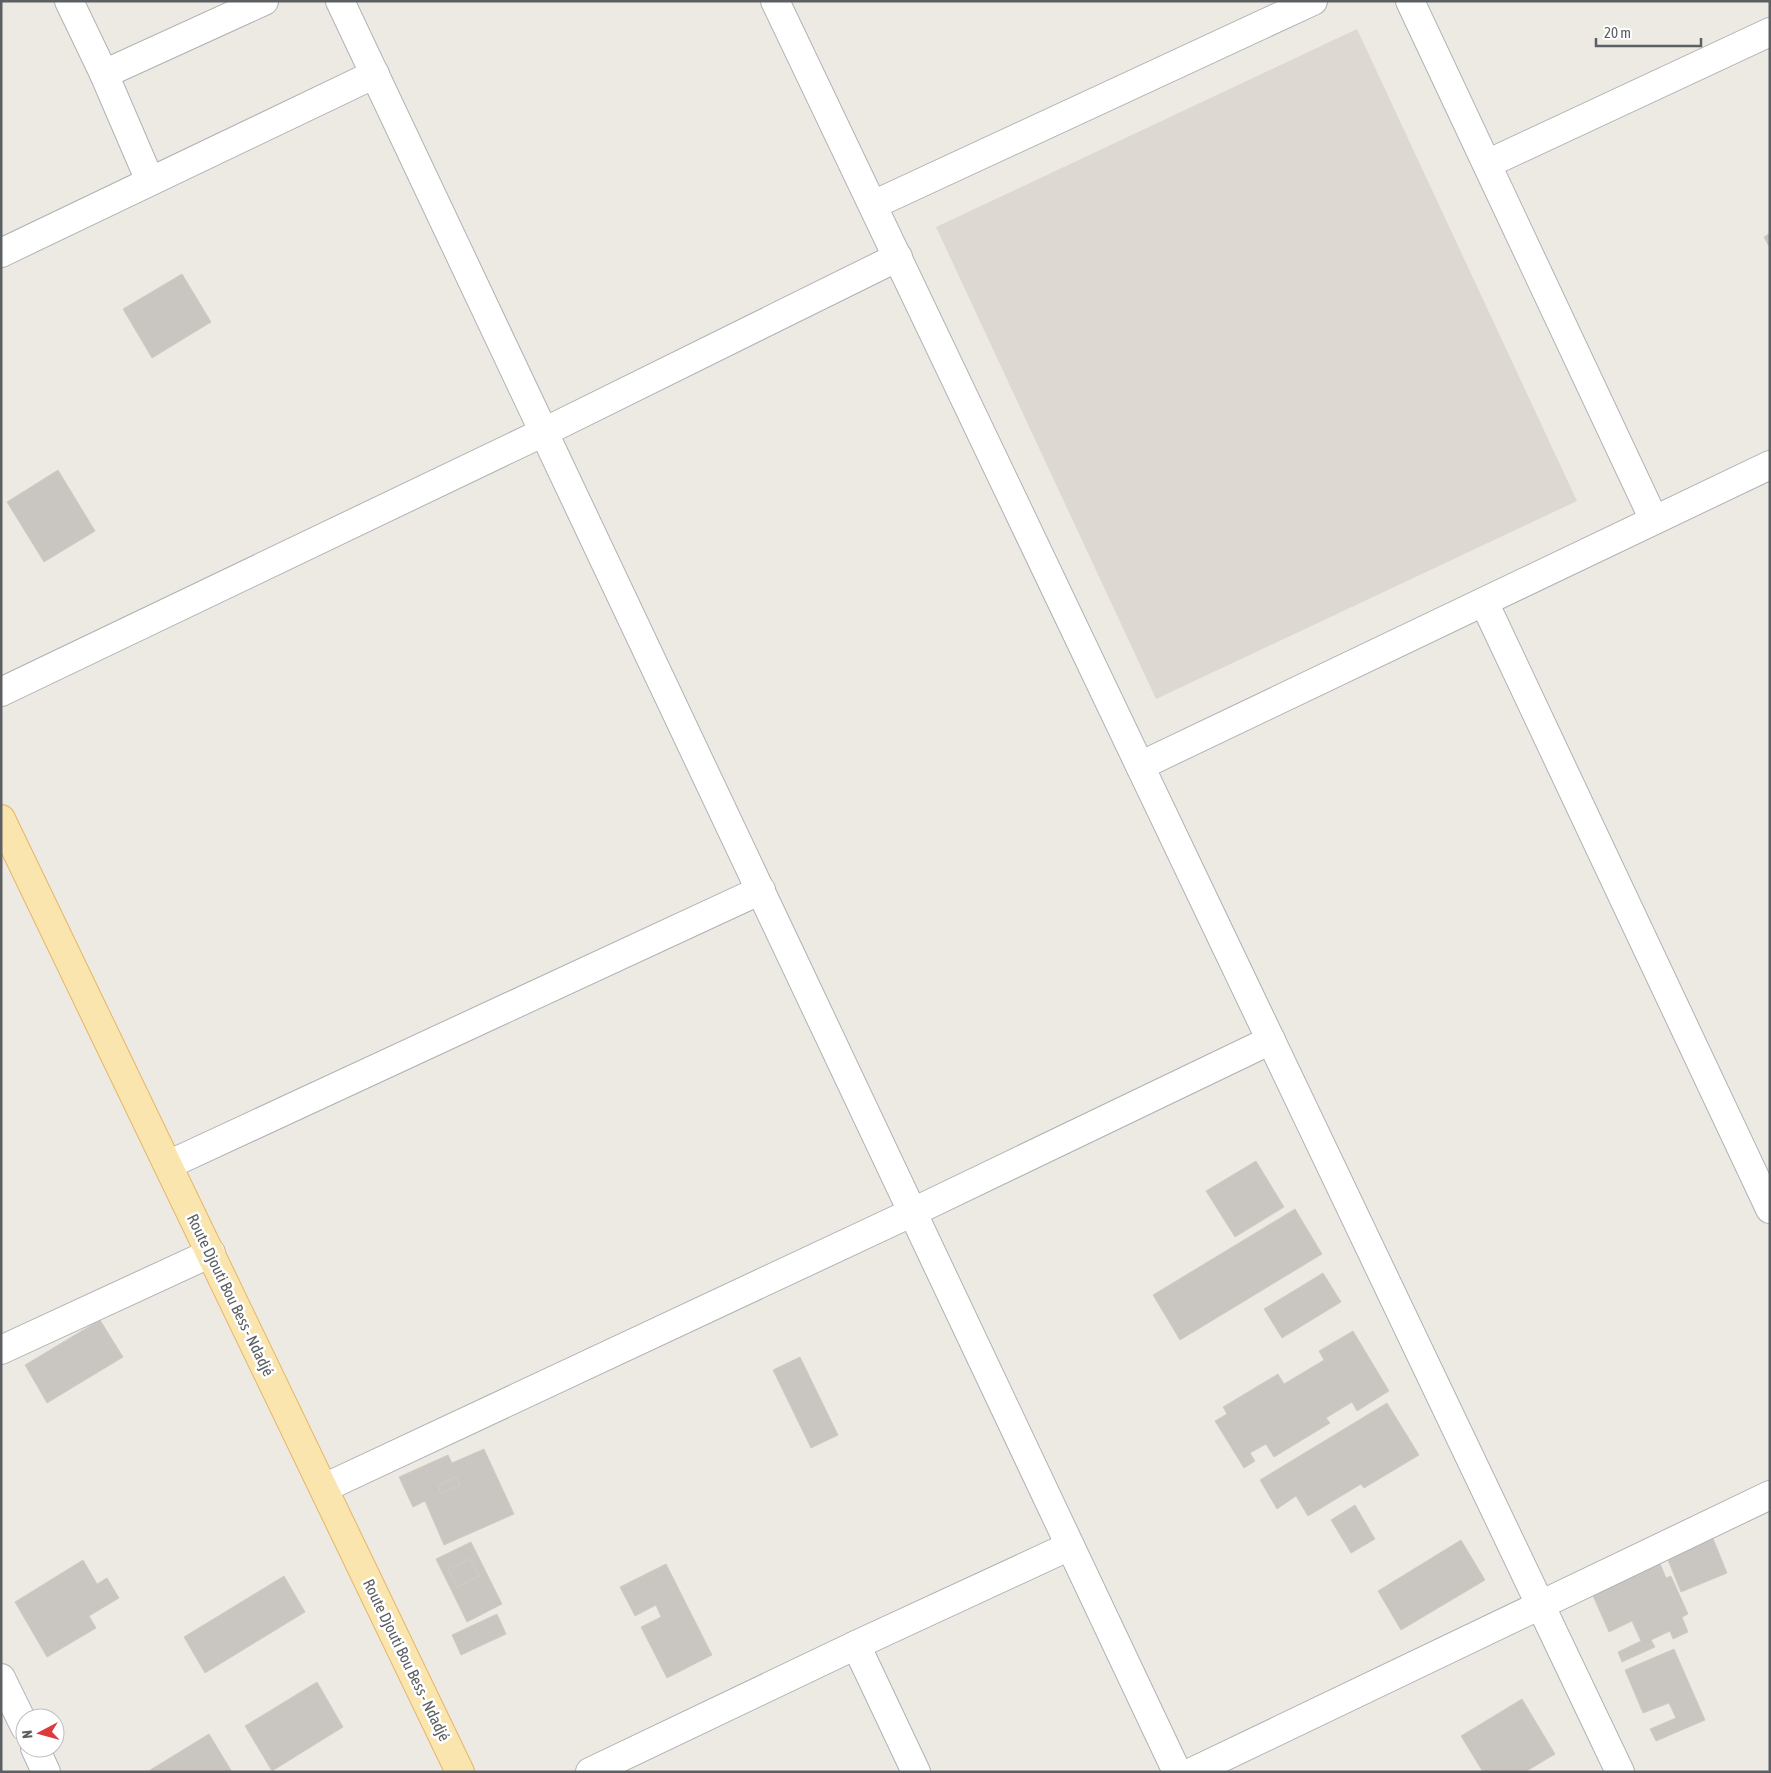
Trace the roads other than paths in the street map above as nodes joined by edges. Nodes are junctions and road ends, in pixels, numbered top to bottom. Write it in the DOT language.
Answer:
graph roads {
  1 [pos="69,1"];
  2 [pos="264,1"];
  3 [pos="340,1"];
  4 [pos="775,1"];
  5 [pos="1313,1"];
  6 [pos="1410,1"];
  7 [pos="1770,32"];
  8 [pos="104,74"];
  9 [pos="375,74"];
  10 [pos="1487,164"];
  11 [pos="150,181"];
  12 [pos="873,206"];
  13 [pos="1,254"];
  14 [pos="898,258"];
  15 [pos="544,432"];
  16 [pos="1770,465"];
  17 [pos="1654,520"];
  18 [pos="1484,602"];
  19 [pos="1,692"];
  20 [pos="1140,766"];
  21 [pos="1,819"];
  22 [pos="760,890"];
  23 [pos="1271,1040"];
  24 [pos="168,1165"];
  25 [pos="1770,1209"];
  26 [pos="913,1212"];
  27 [pos="211,1253"];
  28 [pos="1,1350"];
  29 [pos="324,1488"];
  30 [pos="1770,1495"];
  31 [pos="1070,1546"];
  32 [pos="1540,1605"];
  33 [pos="856,1645"];
  34 [pos="1,1678"];
  35 [pos="15,1722"];
  36 [pos="40,1758"];
  37 [pos="46,1772"];
  38 [pos="460,1772"];
  39 [pos="590,1772"];
  40 [pos="916,1772"];
  41 [pos="1177,1772"];
  42 [pos="1192,1772"];
  43 [pos="1620,1772"];
  1 -- 8 [label="street"];
  2 -- 8 [label="street"];
  3 -- 9 [label="street"];
  4 -- 12 [label="street"];
  5 -- 12 [label="street"];
  6 -- 10 [label="street"];
  7 -- 10 [label="street"];
  8 -- 11 [label="street"];
  9 -- 11 [label="street"];
  9 -- 15 [label="street"];
  10 -- 17 [label="street"];
  11 -- 13 [label="street"];
  12 -- 14 [label="street"];
  14 -- 15 [label="street"];
  14 -- 20 [label="street"];
  15 -- 19 [label="street"];
  15 -- 22 [label="street"];
  16 -- 17 [label="street"];
  17 -- 18 [label="street"];
  18 -- 20 [label="street"];
  18 -- 25 [label="street"];
  20 -- 23 [label="street"];
  21 -- 24 [label="main road, Route Djouti Bou Bess - Ndadjé"];
  22 -- 24 [label="street"];
  22 -- 26 [label="street"];
  23 -- 26 [label="street"];
  23 -- 32 [label="street"];
  24 -- 27 [label="main road, Route Djouti Bou Bess - Ndadjé"];
  26 -- 29 [label="street"];
  26 -- 31 [label="street"];
  27 -- 28 [label="street"];
  27 -- 29 [label="main road, Route Djouti Bou Bess - Ndadjé"];
  29 -- 38 [label="main road, Route Djouti Bou Bess - Ndadjé"];
  30 -- 32 [label="street"];
  31 -- 33 [label="street"];
  31 -- 41 [label="street"];
  32 -- 42 [label="street"];
  32 -- 43 [label="street"];
  33 -- 39 [label="street"];
  33 -- 40 [label="street"];
  34 -- 35 [label="street"];
  36 -- 37 [label="street"];
}
